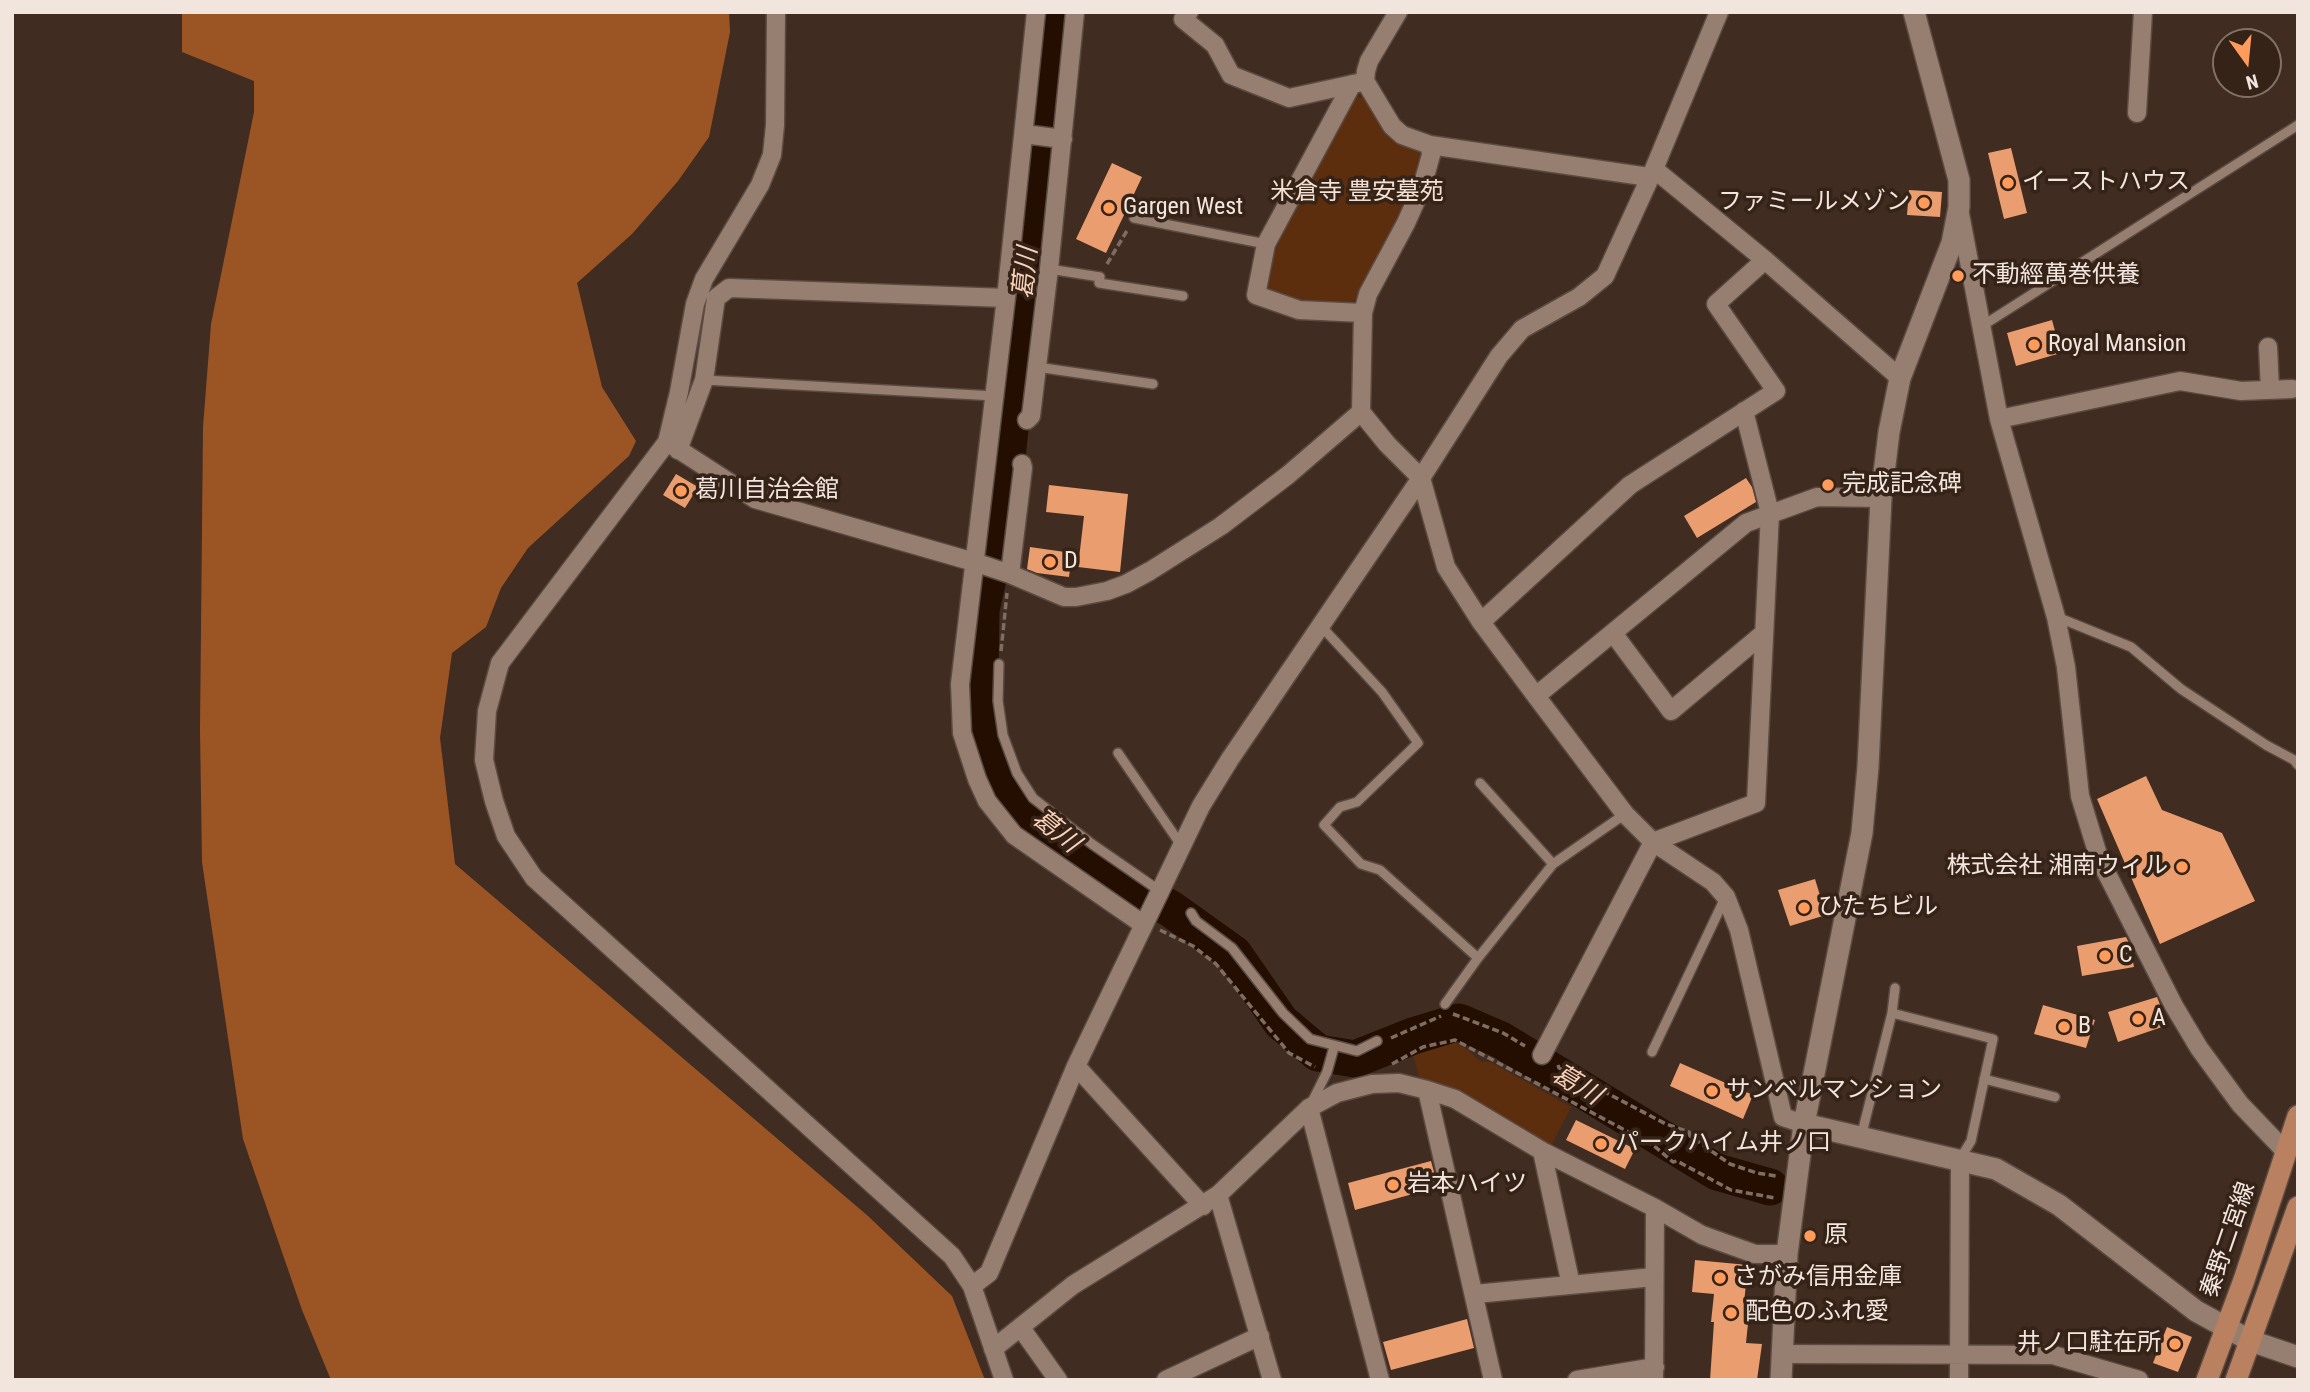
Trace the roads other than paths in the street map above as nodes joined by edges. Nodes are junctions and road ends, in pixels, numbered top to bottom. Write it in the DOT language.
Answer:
graph roads {
  1 [pos="776,12"];
  2 [pos="1036,12"];
  3 [pos="1075,12"];
  4 [pos="1189,12"];
  5 [pos="1398,12"];
  6 [pos="1719,12"];
  7 [pos="1914,12"];
  8 [pos="2143,12"];
  9 [pos="1358,83"];
  10 [pos="2137,113"];
  11 [pos="2298,125"];
  12 [pos="1024,134"];
  13 [pos="1063,139"];
  14 [pos="1430,145"];
  15 [pos="1652,173"];
  16 [pos="1959,207"];
  17 [pos="1134,218"];
  18 [pos="1266,244"];
  19 [pos="1766,260"];
  20 [pos="1049,269"];
  21 [pos="1183,296"];
  22 [pos="1006,298"];
  23 [pos="1363,313"];
  24 [pos="1982,326"];
  25 [pos="2268,347"];
  26 [pos="1037,367"];
  27 [pos="1900,378"];
  28 [pos="704,380"];
  29 [pos="1153,384"];
  30 [pos="2292,389"];
  31 [pos="2270,390"];
  32 [pos="995,396"];
  33 [pos="1744,411"];
  34 [pos="1361,412"];
  35 [pos="1999,419"];
  36 [pos="1027,420"];
  37 [pos="672,446"];
  38 [pos="1022,464"];
  39 [pos="1421,478"];
  40 [pos="1881,498"];
  41 [pos="1770,513"];
  42 [pos="974,562"];
  43 [pos="1010,574"];
  44 [pos="2056,617"];
  45 [pos="1481,622"];
  46 [pos="1321,625"];
  47 [pos="1613,633"];
  48 [pos="1764,633"];
  49 [pos="999,664"];
  50 [pos="1536,696"];
  51 [pos="1118,753"];
  52 [pos="2298,765"];
  53 [pos="1480,783"];
  54 [pos="1625,814"];
  55 [pos="1653,842"];
  56 [pos="1181,845"];
  57 [pos="1553,864"];
  58 [pos="1159,893"];
  59 [pos="1726,897"];
  60 [pos="1191,913"];
  61 [pos="1144,925"];
  62 [pos="1478,958"];
  63 [pos="1895,988"];
  64 [pos="1445,1004"];
  65 [pos="1892,1013"];
  66 [pos="1377,1041"];
  67 [pos="1334,1047"];
  68 [pos="1652,1052"];
  69 [pos="1542,1055"];
  70 [pos="1076,1066"];
  71 [pos="1984,1079"];
  72 [pos="1427,1090"];
  73 [pos="2055,1097"];
  74 [pos="1309,1108"];
  75 [pos="2298,1115"];
  76 [pos="1804,1124"];
  77 [pos="1861,1137"];
  78 [pos="1542,1151"];
  79 [pos="2286,1152"];
  80 [pos="1960,1160"];
  81 [pos="1218,1195"];
  82 [pos="1203,1206"];
  83 [pos="2298,1207"];
  84 [pos="1656,1208"];
  85 [pos="1787,1254"];
  86 [pos="1654,1277"];
  87 [pos="1572,1285"];
  88 [pos="972,1286"];
  89 [pos="1475,1294"];
  90 [pos="1021,1328"];
  91 [pos="2226,1328"];
  92 [pos="1260,1336"];
  93 [pos="2251,1341"];
  94 [pos="993,1349"];
  95 [pos="1782,1354"];
  96 [pos="1959,1356"];
  97 [pos="2298,1357"];
  98 [pos="1654,1373"];
  99 [pos="1004,1380"];
  100 [pos="1058,1380"];
  101 [pos="1166,1380"];
  102 [pos="1272,1380"];
  103 [pos="1380,1380"];
  104 [pos="1493,1380"];
  105 [pos="1577,1380"];
  106 [pos="1781,1380"];
  107 [pos="1959,1380"];
  108 [pos="2140,1380"];
  109 [pos="2207,1380"];
  110 [pos="2236,1380"];
  1 -- 37 [label="street"];
  2 -- 12 [label="street"];
  3 -- 13 [label="street"];
  4 -- 9 [label="street"];
  5 -- 9 [label="street"];
  6 -- 15 [label="street"];
  7 -- 16 [label="street"];
  8 -- 10 [label="street"];
  9 -- 14 [label="street"];
  9 -- 18 [label="street"];
  11 -- 24 [label="lane"];
  12 -- 13 [label="street"];
  12 -- 22 [label="street"];
  13 -- 20 [label="street"];
  14 -- 15 [label="street"];
  14 -- 23 [label="street"];
  15 -- 19 [label="street"];
  15 -- 39 [label="street"];
  16 -- 24 [label="street"];
  16 -- 27 [label="street"];
  17 -- 18 [label="lane"];
  18 -- 23 [label="street"];
  19 -- 27 [label="street"];
  19 -- 33 [label="street"];
  20 -- 21 [label="lane"];
  20 -- 26 [label="street"];
  22 -- 28 [label="street"];
  22 -- 32 [label="street"];
  23 -- 34 [label="street"];
  24 -- 35 [label="street"];
  25 -- 31 [label="street"];
  26 -- 29 [label="lane"];
  26 -- 36 [label="street"];
  27 -- 40 [label="street"];
  28 -- 32 [label="lane"];
  28 -- 37 [label="street"];
  30 -- 31 [label="street"];
  31 -- 35 [label="street"];
  32 -- 42 [label="street"];
  33 -- 41 [label="street"];
  33 -- 45 [label="street"];
  34 -- 39 [label="street"];
  34 -- 43 [label="street"];
  35 -- 44 [label="street"];
  37 -- 42 [label="street"];
  37 -- 88 [label="street"];
  38 -- 43 [label="street"];
  39 -- 45 [label="street"];
  39 -- 46 [label="street"];
  40 -- 41 [label="street"];
  40 -- 76 [label="street"];
  41 -- 47 [label="street"];
  41 -- 48 [label="street"];
  42 -- 43 [label="street"];
  42 -- 61 [label="street"];
  44 -- 52 [label="lane"];
  44 -- 79 [label="street"];
  45 -- 50 [label="street"];
  46 -- 56 [label="street"];
  46 -- 62 [label="lane"];
  47 -- 48 [label="street"];
  47 -- 50 [label="street"];
  48 -- 55 [label="street"];
  49 -- 58 [label="lane"];
  50 -- 54 [label="street"];
  51 -- 56 [label="lane"];
  53 -- 57 [label="lane"];
  54 -- 55 [label="street"];
  54 -- 57 [label="lane"];
  55 -- 59 [label="street"];
  55 -- 69 [label="street"];
  56 -- 58 [label="street"];
  57 -- 62 [label="lane"];
  58 -- 61 [label="street"];
  59 -- 68 [label="lane"];
  59 -- 76 [label="street"];
  60 -- 67 [label="lane"];
  61 -- 70 [label="street"];
  62 -- 64 [label="lane"];
  63 -- 65 [label="lane"];
  65 -- 71 [label="lane"];
  65 -- 77 [label="lane"];
  66 -- 67 [label="lane"];
  67 -- 74 [label="lane"];
  70 -- 82 [label="street"];
  70 -- 88 [label="street"];
  71 -- 73 [label="lane"];
  71 -- 80 [label="lane"];
  72 -- 74 [label="street"];
  72 -- 78 [label="street"];
  72 -- 89 [label="street"];
  74 -- 81 [label="street"];
  74 -- 103 [label="street"];
  75 -- 79 [label="main road, 秦野二宮線"];
  76 -- 77 [label="street"];
  76 -- 85 [label="street"];
  77 -- 80 [label="street"];
  78 -- 84 [label="street"];
  78 -- 87 [label="street"];
  79 -- 91 [label="main road, 秦野二宮線"];
  80 -- 91 [label="street"];
  80 -- 96 [label="street"];
  81 -- 82 [label="street"];
  81 -- 92 [label="street"];
  82 -- 90 [label="street"];
  83 -- 93 [label="main road"];
  84 -- 85 [label="street"];
  84 -- 86 [label="street"];
  85 -- 95 [label="street"];
  86 -- 87 [label="street"];
  86 -- 98 [label="street"];
  87 -- 89 [label="street"];
  88 -- 94 [label="street"];
  89 -- 104 [label="street"];
  90 -- 94 [label="street"];
  90 -- 100 [label="street"];
  91 -- 93 [label="street"];
  91 -- 109 [label="main road, 秦野二宮線"];
  92 -- 101 [label="street"];
  92 -- 102 [label="street"];
  93 -- 97 [label="street"];
  93 -- 110 [label="main road"];
  94 -- 99 [label="street"];
  95 -- 96 [label="street"];
  95 -- 106 [label="street"];
  96 -- 107 [label="street"];
  96 -- 108 [label="street"];
  98 -- 105 [label="street"];
}
